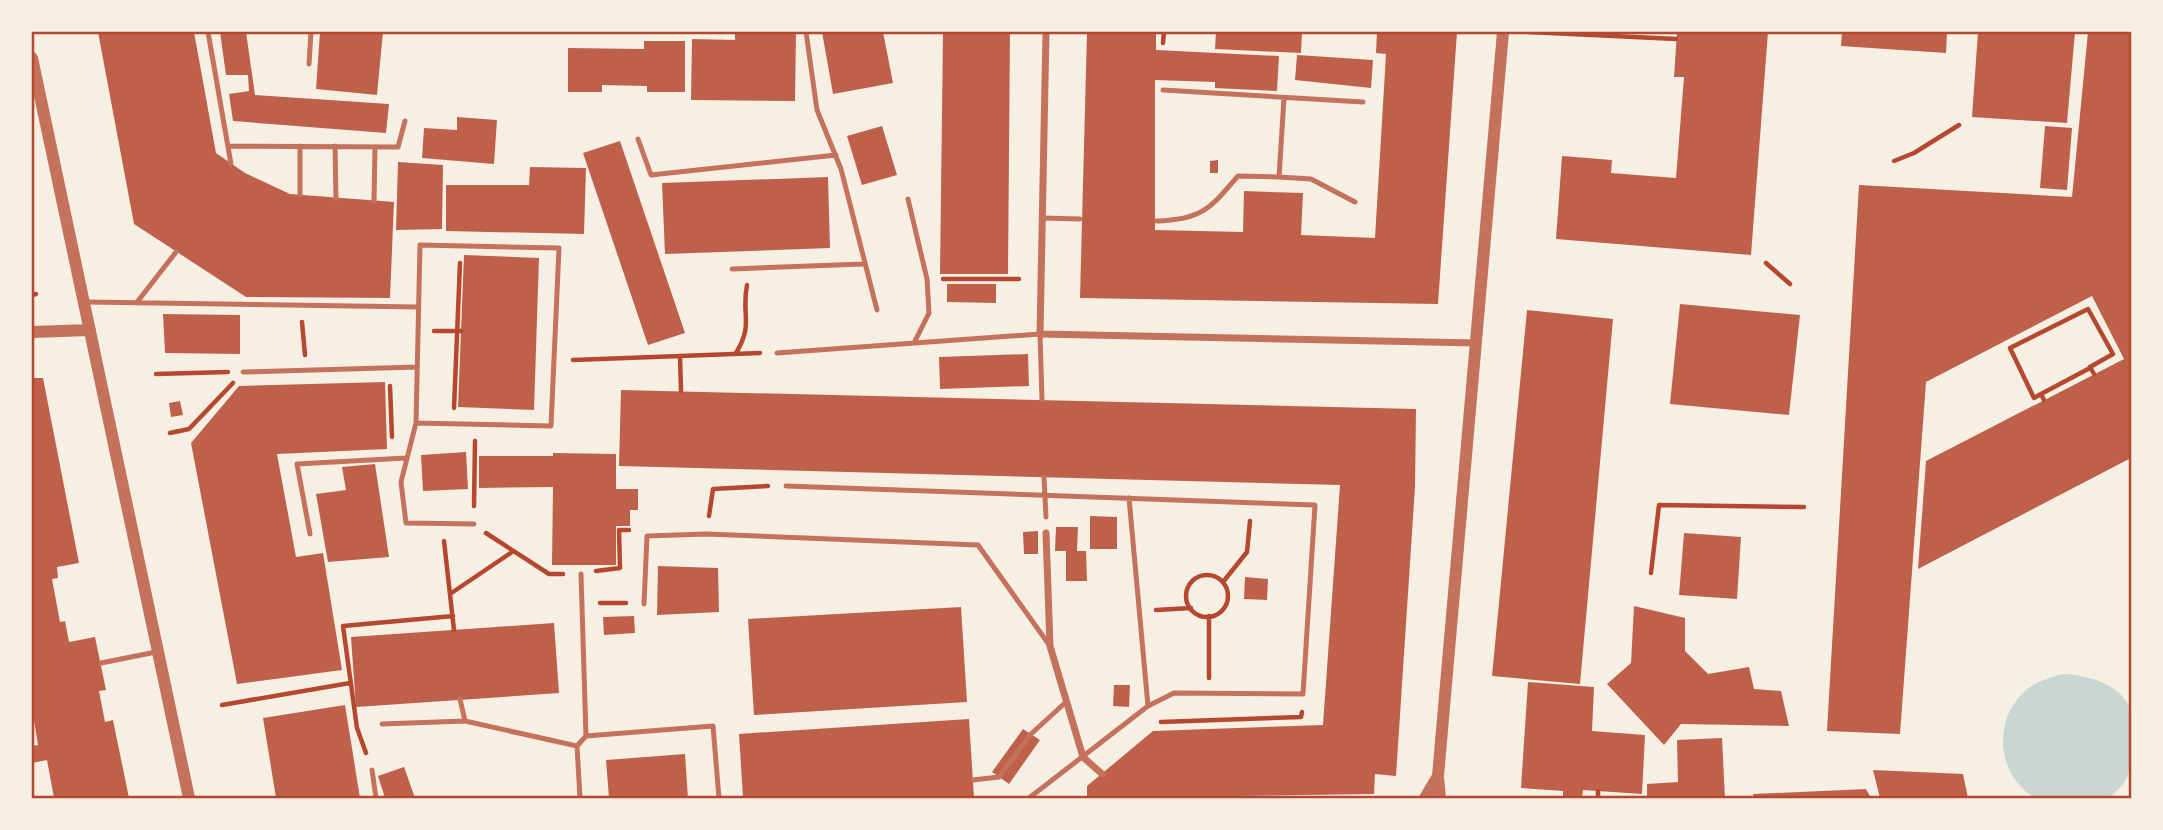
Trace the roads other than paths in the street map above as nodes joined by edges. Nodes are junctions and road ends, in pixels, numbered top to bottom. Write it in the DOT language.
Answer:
graph roads {
  1 [pos="208,32"];
  2 [pos="311,32"];
  3 [pos="806,32"];
  4 [pos="1046,32"];
  5 [pos="1503,32"];
  6 [pos="32,58"];
  7 [pos="309,65"];
  8 [pos="1163,90"];
  9 [pos="1284,98"];
  10 [pos="1363,102"];
  11 [pos="405,121"];
  12 [pos="638,139"];
  13 [pos="228,146"];
  14 [pos="300,146"];
  15 [pos="335,146"];
  16 [pos="375,147"];
  17 [pos="836,155"];
  18 [pos="231,163"];
  19 [pos="1279,177"];
  20 [pos="300,195"];
  21 [pos="336,198"];
  22 [pos="908,199"];
  23 [pos="374,201"];
  24 [pos="1354,202"];
  25 [pos="1044,218"];
  26 [pos="1080,219"];
  27 [pos="1156,221"];
  28 [pos="176,252"];
  29 [pos="863,264"];
  30 [pos="732,269"];
  31 [pos="138,301"];
  32 [pos="84,302"];
  33 [pos="418,307"];
  34 [pos="877,310"];
  35 [pos="90,330"];
  36 [pos="32,332"];
  37 [pos="1041,334"];
  38 [pos="915,341"];
  39 [pos="1476,343"];
  40 [pos="777,353"];
  41 [pos="417,367"];
  42 [pos="243,372"];
  43 [pos="1042,400"];
  44 [pos="416,423"];
  45 [pos="406,458"];
  46 [pos="1044,477"];
  47 [pos="786,486"];
  48 [pos="1045,494"];
  49 [pos="1129,498"];
  50 [pos="1046,517"];
  51 [pos="474,524"];
  52 [pos="1046,533"];
  53 [pos="310,534"];
  54 [pos="581,574"];
  55 [pos="644,604"];
  56 [pos="1050,646"];
  57 [pos="158,652"];
  58 [pos="101,663"];
  59 [pos="460,699"];
  60 [pos="1066,702"];
  61 [pos="1148,706"];
  62 [pos="465,721"];
  63 [pos="382,724"];
  64 [pos="586,736"];
  65 [pos="577,746"];
  66 [pos="1083,757"];
  67 [pos="372,770"];
  68 [pos="1102,774"];
  69 [pos="1438,776"];
  70 [pos="973,780"];
  71 [pos="189,799"];
  72 [pos="376,799"];
  73 [pos="580,799"];
  74 [pos="719,799"];
  75 [pos="1030,799"];
  76 [pos="1425,799"];
  77 [pos="1440,799"];
  1 -- 13 [label="lane"];
  2 -- 7 [label="lane"];
  3 -- 17 [label="lane"];
  4 -- 25 [label="street"];
  5 -- 39 [label="street"];
  6 -- 32 [label="street"];
  8 -- 9 [label="lane"];
  9 -- 10 [label="lane"];
  9 -- 19 [label="lane"];
  11 -- 16 [label="lane"];
  12 -- 17 [label="lane"];
  13 -- 14 [label="lane"];
  13 -- 18 [label="lane"];
  14 -- 15 [label="lane"];
  14 -- 20 [label="lane"];
  15 -- 16 [label="lane"];
  15 -- 21 [label="lane"];
  16 -- 23 [label="lane"];
  17 -- 29 [label="lane"];
  19 -- 24 [label="lane"];
  19 -- 27 [label="lane"];
  22 -- 38 [label="lane"];
  25 -- 26 [label="lane"];
  25 -- 37 [label="street"];
  28 -- 31 [label="lane"];
  29 -- 30 [label="lane"];
  29 -- 34 [label="lane"];
  31 -- 32 [label="lane"];
  31 -- 33 [label="lane"];
  32 -- 35 [label="street"];
  33 -- 41 [label="lane"];
  33 -- 44 [label="lane"];
  35 -- 36 [label="street"];
  35 -- 57 [label="street"];
  37 -- 38 [label="lane"];
  37 -- 39 [label="street"];
  37 -- 43 [label="lane"];
  38 -- 40 [label="lane"];
  39 -- 69 [label="street"];
  41 -- 42 [label="lane"];
  41 -- 44 [label="lane"];
  44 -- 45 [label="lane"];
  45 -- 51 [label="lane"];
  45 -- 53 [label="lane"];
  46 -- 48 [label="lane"];
  47 -- 48 [label="lane"];
  48 -- 49 [label="lane"];
  48 -- 50 [label="lane"];
  49 -- 61 [label="lane"];
  49 -- 61 [label="lane"];
  52 -- 56 [label="street"];
  54 -- 64 [label="lane"];
  55 -- 56 [label="lane"];
  56 -- 60 [label="street"];
  57 -- 58 [label="lane"];
  57 -- 71 [label="street"];
  59 -- 62 [label="lane"];
  60 -- 66 [label="street"];
  60 -- 70 [label="lane"];
  61 -- 66 [label="lane"];
  62 -- 63 [label="lane"];
  62 -- 65 [label="lane"];
  64 -- 65 [label="lane"];
  64 -- 74 [label="lane"];
  65 -- 73 [label="lane"];
  66 -- 68 [label="street"];
  66 -- 75 [label="lane"];
  67 -- 72 [label="lane"];
  69 -- 76 [label="street"];
  69 -- 77 [label="street"];
}
